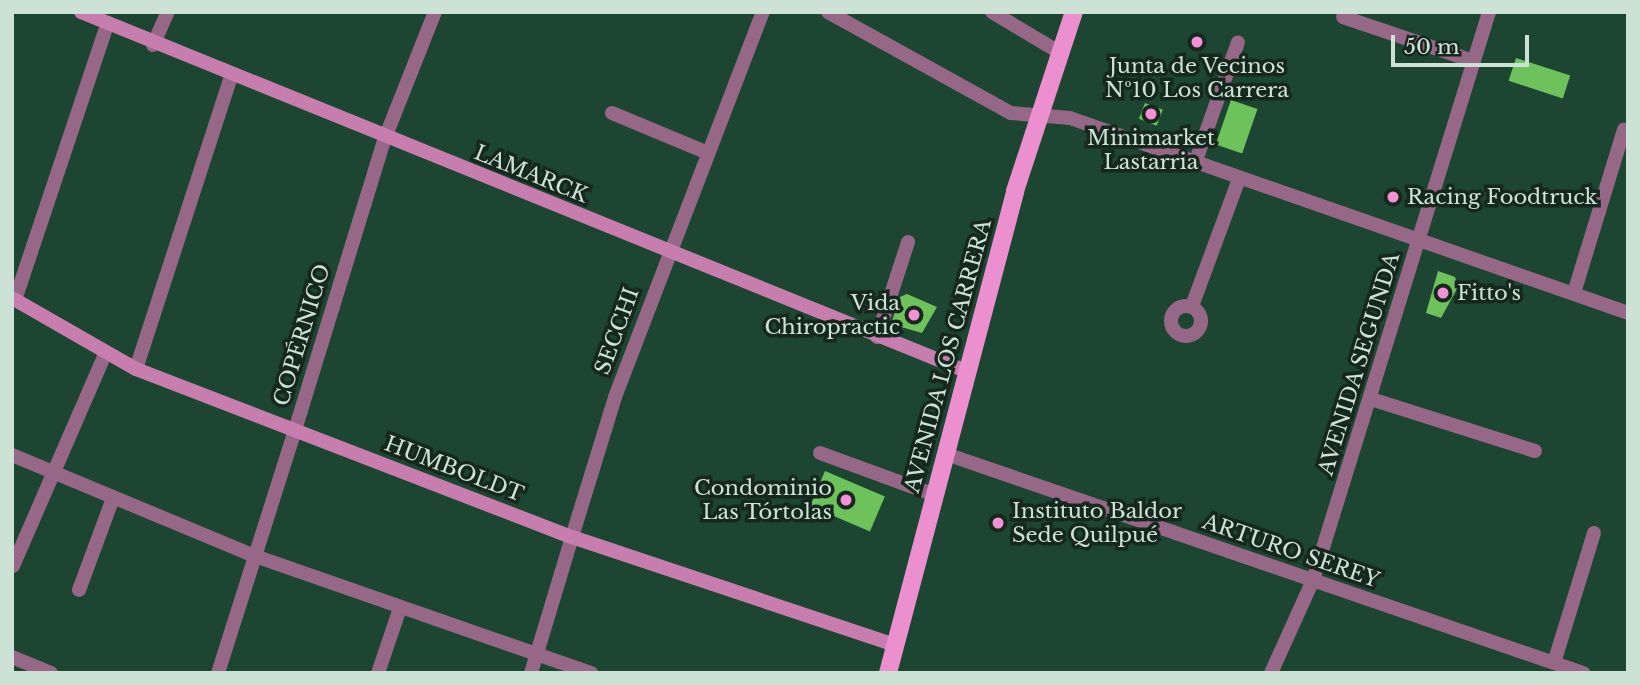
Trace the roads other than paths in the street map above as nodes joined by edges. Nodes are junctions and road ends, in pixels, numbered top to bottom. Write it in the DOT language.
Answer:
graph roads {
  1 [pos="82,12"];
  2 [pos="168,12"];
  3 [pos="435,12"];
  4 [pos="763,12"];
  5 [pos="828,12"];
  6 [pos="992,12"];
  7 [pos="1074,12"];
  8 [pos="1489,12"];
  9 [pos="1343,17"];
  10 [pos="107,25"];
  11 [pos="1238,42"];
  12 [pos="153,45"];
  13 [pos="1059,52"];
  14 [pos="1473,61"];
  15 [pos="231,78"];
  16 [pos="612,113"];
  17 [pos="1038,117"];
  18 [pos="1624,129"];
  19 [pos="385,138"];
  20 [pos="708,153"];
  21 [pos="1195,163"];
  22 [pos="1239,178"];
  23 [pos="1420,238"];
  24 [pos="908,242"];
  25 [pos="669,251"];
  26 [pos="1574,293"];
  27 [pos="14,299"];
  28 [pos="1192,306"];
  29 [pos="1628,313"];
  30 [pos="877,337"];
  31 [pos="106,352"];
  32 [pos="136,369"];
  33 [pos="966,371"];
  34 [pos="1371,400"];
  35 [pos="295,430"];
  36 [pos="1535,451"];
  37 [pos="820,453"];
  38 [pos="946,454"];
  39 [pos="12,455"];
  40 [pos="52,473"];
  41 [pos="935,495"];
  42 [pos="112,501"];
  43 [pos="1594,533"];
  44 [pos="572,537"];
  45 [pos="255,556"];
  46 [pos="13,566"];
  47 [pos="1313,580"];
  48 [pos="79,590"];
  49 [pos="400,608"];
  50 [pos="895,645"];
  51 [pos="536,656"];
  52 [pos="12,657"];
  53 [pos="1554,663"];
  54 [pos="51,673"];
  55 [pos="218,673"];
  56 [pos="378,673"];
  57 [pos="531,673"];
  58 [pos="591,673"];
  59 [pos="888,673"];
  60 [pos="1271,673"];
  61 [pos="1583,673"];
  1 -- 10 [label="main road, LAMARCK"];
  2 -- 12 [label="street"];
  3 -- 19 [label="street, COPÉRNICO"];
  4 -- 20 [label="street, SECCHI"];
  5 -- 17 [label="street"];
  6 -- 13 [label="street"];
  7 -- 13 [label="main road, AVENIDA LOS CARRERA"];
  8 -- 14 [label="street, AVENIDA SEGUNDA"];
  9 -- 14 [label="street"];
  10 -- 12 [label="main road, LAMARCK"];
  10 -- 27 [label="street"];
  11 -- 21 [label="street"];
  12 -- 15 [label="main road, LAMARCK"];
  13 -- 17 [label="main road, AVENIDA LOS CARRERA"];
  14 -- 23 [label="street, AVENIDA SEGUNDA"];
  15 -- 19 [label="main road, LAMARCK"];
  15 -- 32 [label="street"];
  16 -- 20 [label="street"];
  17 -- 21 [label="street"];
  17 -- 33 [label="main road, AVENIDA LOS CARRERA"];
  18 -- 26 [label="street"];
  19 -- 25 [label="main road, LAMARCK"];
  19 -- 35 [label="street, COPÉRNICO"];
  20 -- 25 [label="street, SECCHI"];
  21 -- 22 [label="street"];
  22 -- 23 [label="street"];
  22 -- 28 [label="street"];
  23 -- 26 [label="street"];
  23 -- 34 [label="street, AVENIDA SEGUNDA"];
  24 -- 30 [label="street"];
  25 -- 30 [label="main road, LAMARCK"];
  25 -- 44 [label="street, SECCHI"];
  26 -- 29 [label="street"];
  27 -- 31 [label="main road, HUMBOLDT"];
  30 -- 33 [label="main road, LAMARCK"];
  31 -- 32 [label="main road, HUMBOLDT"];
  31 -- 40 [label="street"];
  32 -- 35 [label="main road, HUMBOLDT"];
  33 -- 38 [label="main road, AVENIDA LOS CARRERA"];
  34 -- 36 [label="street"];
  34 -- 47 [label="street, AVENIDA SEGUNDA"];
  35 -- 44 [label="main road, HUMBOLDT"];
  35 -- 45 [label="street, COPÉRNICO"];
  37 -- 41 [label="street"];
  38 -- 41 [label="main road, AVENIDA LOS CARRERA"];
  38 -- 47 [label="street, ARTURO SEREY"];
  39 -- 40 [label="street"];
  40 -- 42 [label="street"];
  40 -- 46 [label="street"];
  41 -- 50 [label="main road, AVENIDA LOS CARRERA"];
  42 -- 45 [label="street"];
  42 -- 48 [label="street"];
  43 -- 53 [label="street"];
  44 -- 50 [label="main road, HUMBOLDT"];
  44 -- 51 [label="street, SECCHI"];
  45 -- 49 [label="street"];
  45 -- 55 [label="street, COPÉRNICO"];
  47 -- 53 [label="street, ARTURO SEREY"];
  47 -- 60 [label="street, AVENIDA SEGUNDA"];
  49 -- 51 [label="street"];
  49 -- 56 [label="street"];
  50 -- 59 [label="main road, AVENIDA LOS CARRERA"];
  51 -- 57 [label="street, SECCHI"];
  51 -- 58 [label="street"];
  52 -- 54 [label="street"];
  53 -- 61 [label="street, ARTURO SEREY"];
}
